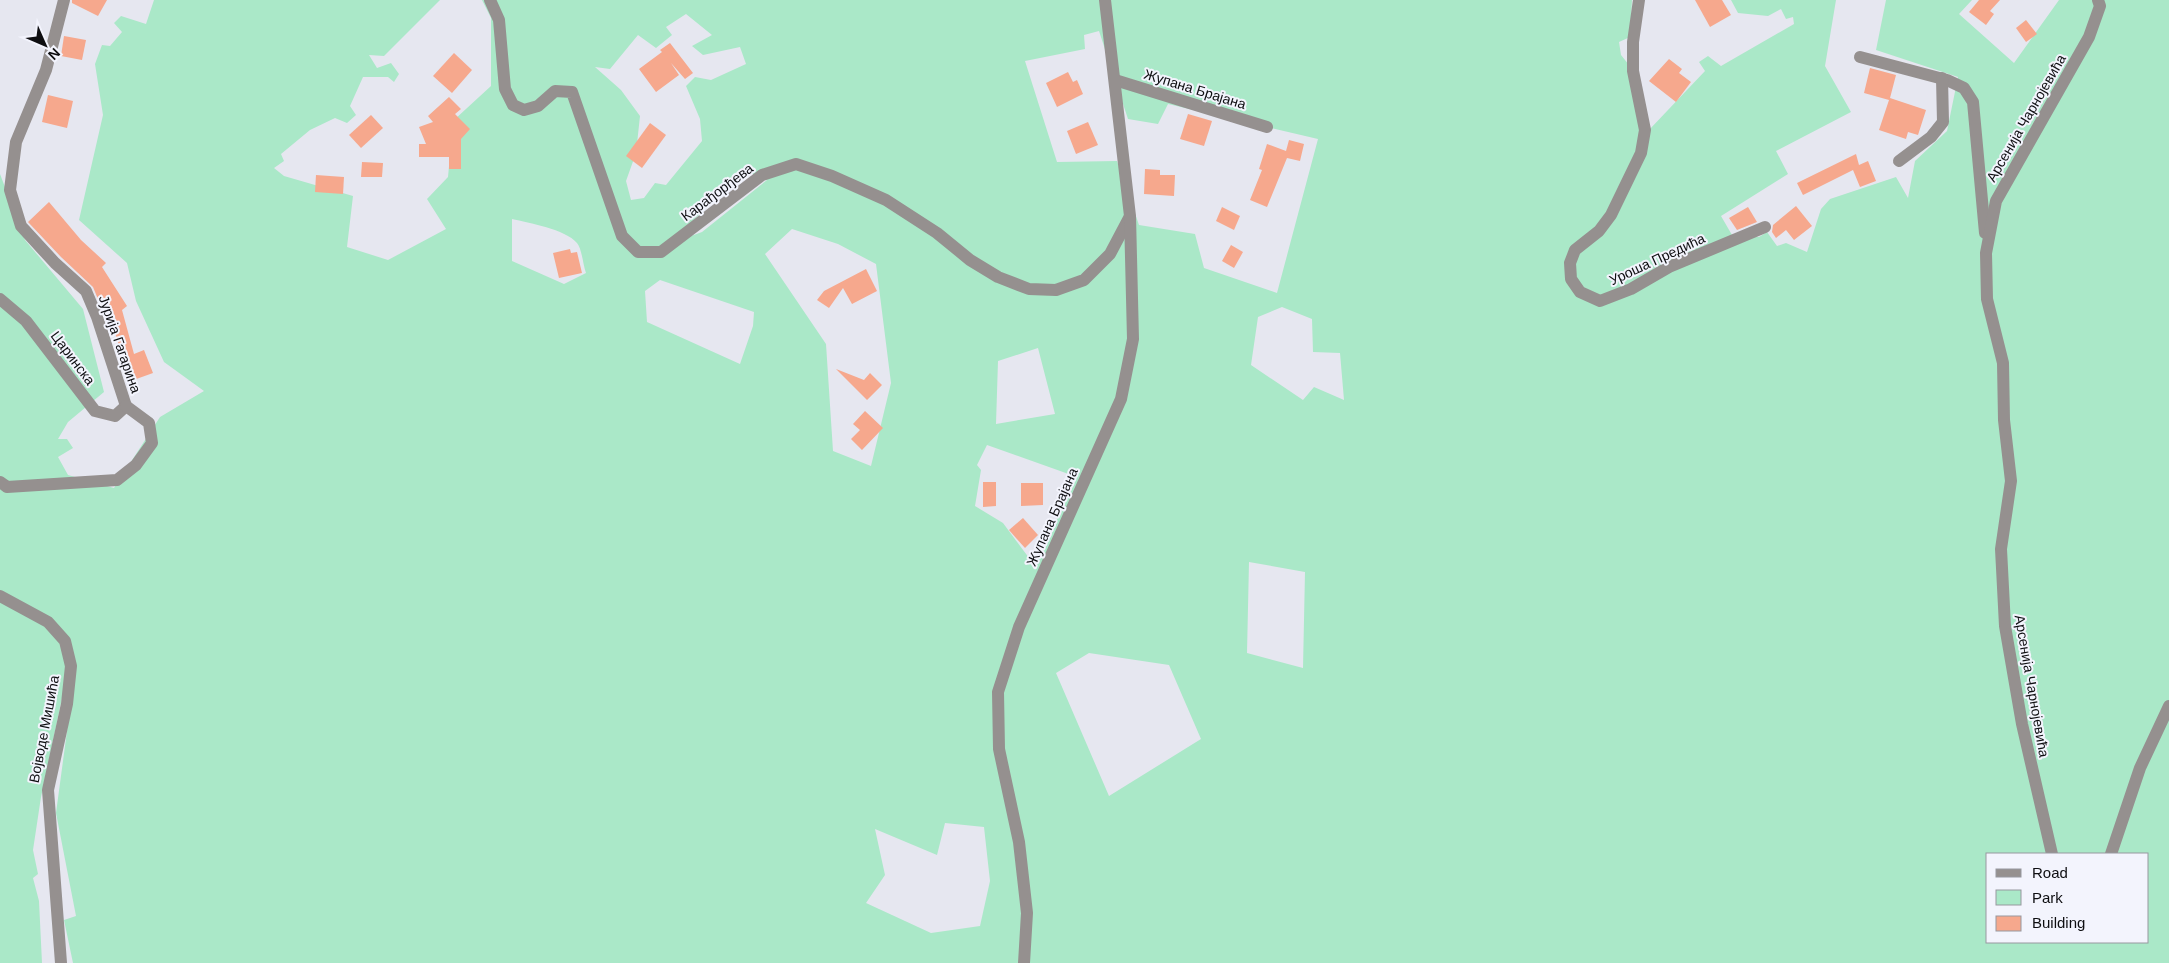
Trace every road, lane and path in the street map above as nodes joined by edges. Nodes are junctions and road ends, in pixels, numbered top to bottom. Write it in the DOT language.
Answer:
graph roads {
  1 [pos="64,0"];
  2 [pos="490,0"];
  3 [pos="1105,0"];
  4 [pos="1640,0"];
  5 [pos="2098,0"];
  6 [pos="1860,57"];
  7 [pos="1942,78"];
  8 [pos="1115,80"];
  9 [pos="1267,127"];
  10 [pos="1899,162"];
  11 [pos="1130,216"];
  12 [pos="1765,226"];
  13 [pos="1986,253"];
  14 [pos="0,299"];
  15 [pos="126,406"];
  16 [pos="0,482"];
  17 [pos="0,596"];
  18 [pos="2169,706"];
  19 [pos="2052,853"];
  20 [pos="2110,853"];
  21 [pos="61,963"];
  22 [pos="1024,963"];
  1 -- 15 [label="street, Јурија Гагарина"];
  2 -- 11 [label="street, Карађорђева"];
  3 -- 8 [label="street, Жупана Брајана"];
  4 -- 12 [label="street, Уроша Предића"];
  5 -- 13 [label="street, Арсенија Чарнојевића"];
  6 -- 7 [label="street, Арсенија Чарнојевића"];
  7 -- 10 [label="street"];
  7 -- 13 [label="street, Арсенија Чарнојевића"];
  8 -- 9 [label="street, Жупана Брајана"];
  8 -- 11 [label="street, Жупана Брајана"];
  11 -- 22 [label="street, Жупана Брајана"];
  13 -- 19 [label="street, Арсенија Чарнојевића"];
  14 -- 15 [label="street, Царинска"];
  15 -- 16 [label="street"];
  17 -- 21 [label="street, Војводе Мишића"];
  18 -- 20 [label="street"];
}
